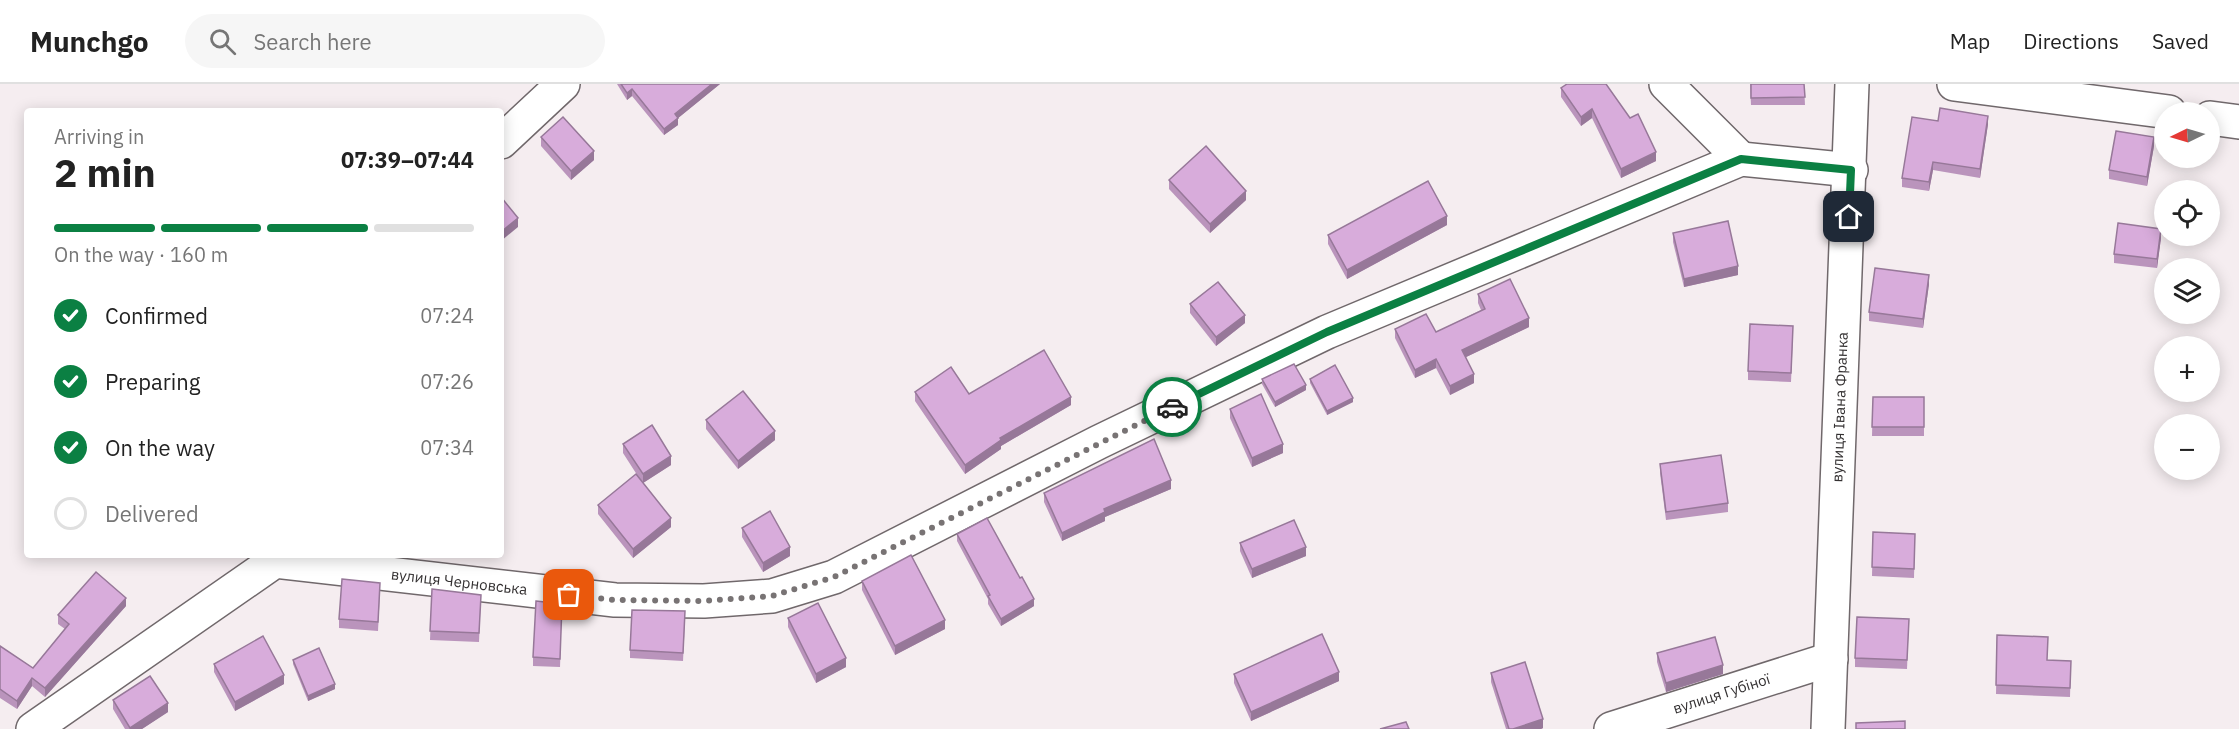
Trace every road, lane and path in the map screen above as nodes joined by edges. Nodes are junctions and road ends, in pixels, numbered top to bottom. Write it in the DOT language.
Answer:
graph roads {
  1 [pos="563,84"];
  2 [pos="1666,84"];
  3 [pos="1852,84"];
  4 [pos="1954,84"];
  5 [pos="2154,110"];
  6 [pos="2220,119"];
  7 [pos="2239,122"];
  8 [pos="504,139"];
  9 [pos="1741,159"];
  10 [pos="1851,170"];
  11 [pos="275,558"];
  12 [pos="1831,659"];
  13 [pos="33,729"];
  14 [pos="1611,729"];
  15 [pos="1828,729"];
  1 -- 8 [label="street"];
  2 -- 9 [label="street"];
  3 -- 10 [label="street, вулиця Івана Франка"];
  4 -- 5 [label="street"];
  6 -- 7 [label="street"];
  9 -- 10 [label="street, вулиця Черновська"];
  9 -- 11 [label="street, вулиця Черновська"];
  10 -- 12 [label="street, вулиця Івана Франка"];
  11 -- 13 [label="street, вулиця Черновська"];
  12 -- 14 [label="street, вулиця Губіної"];
  12 -- 15 [label="street, вулиця Івана Франка"];
}
